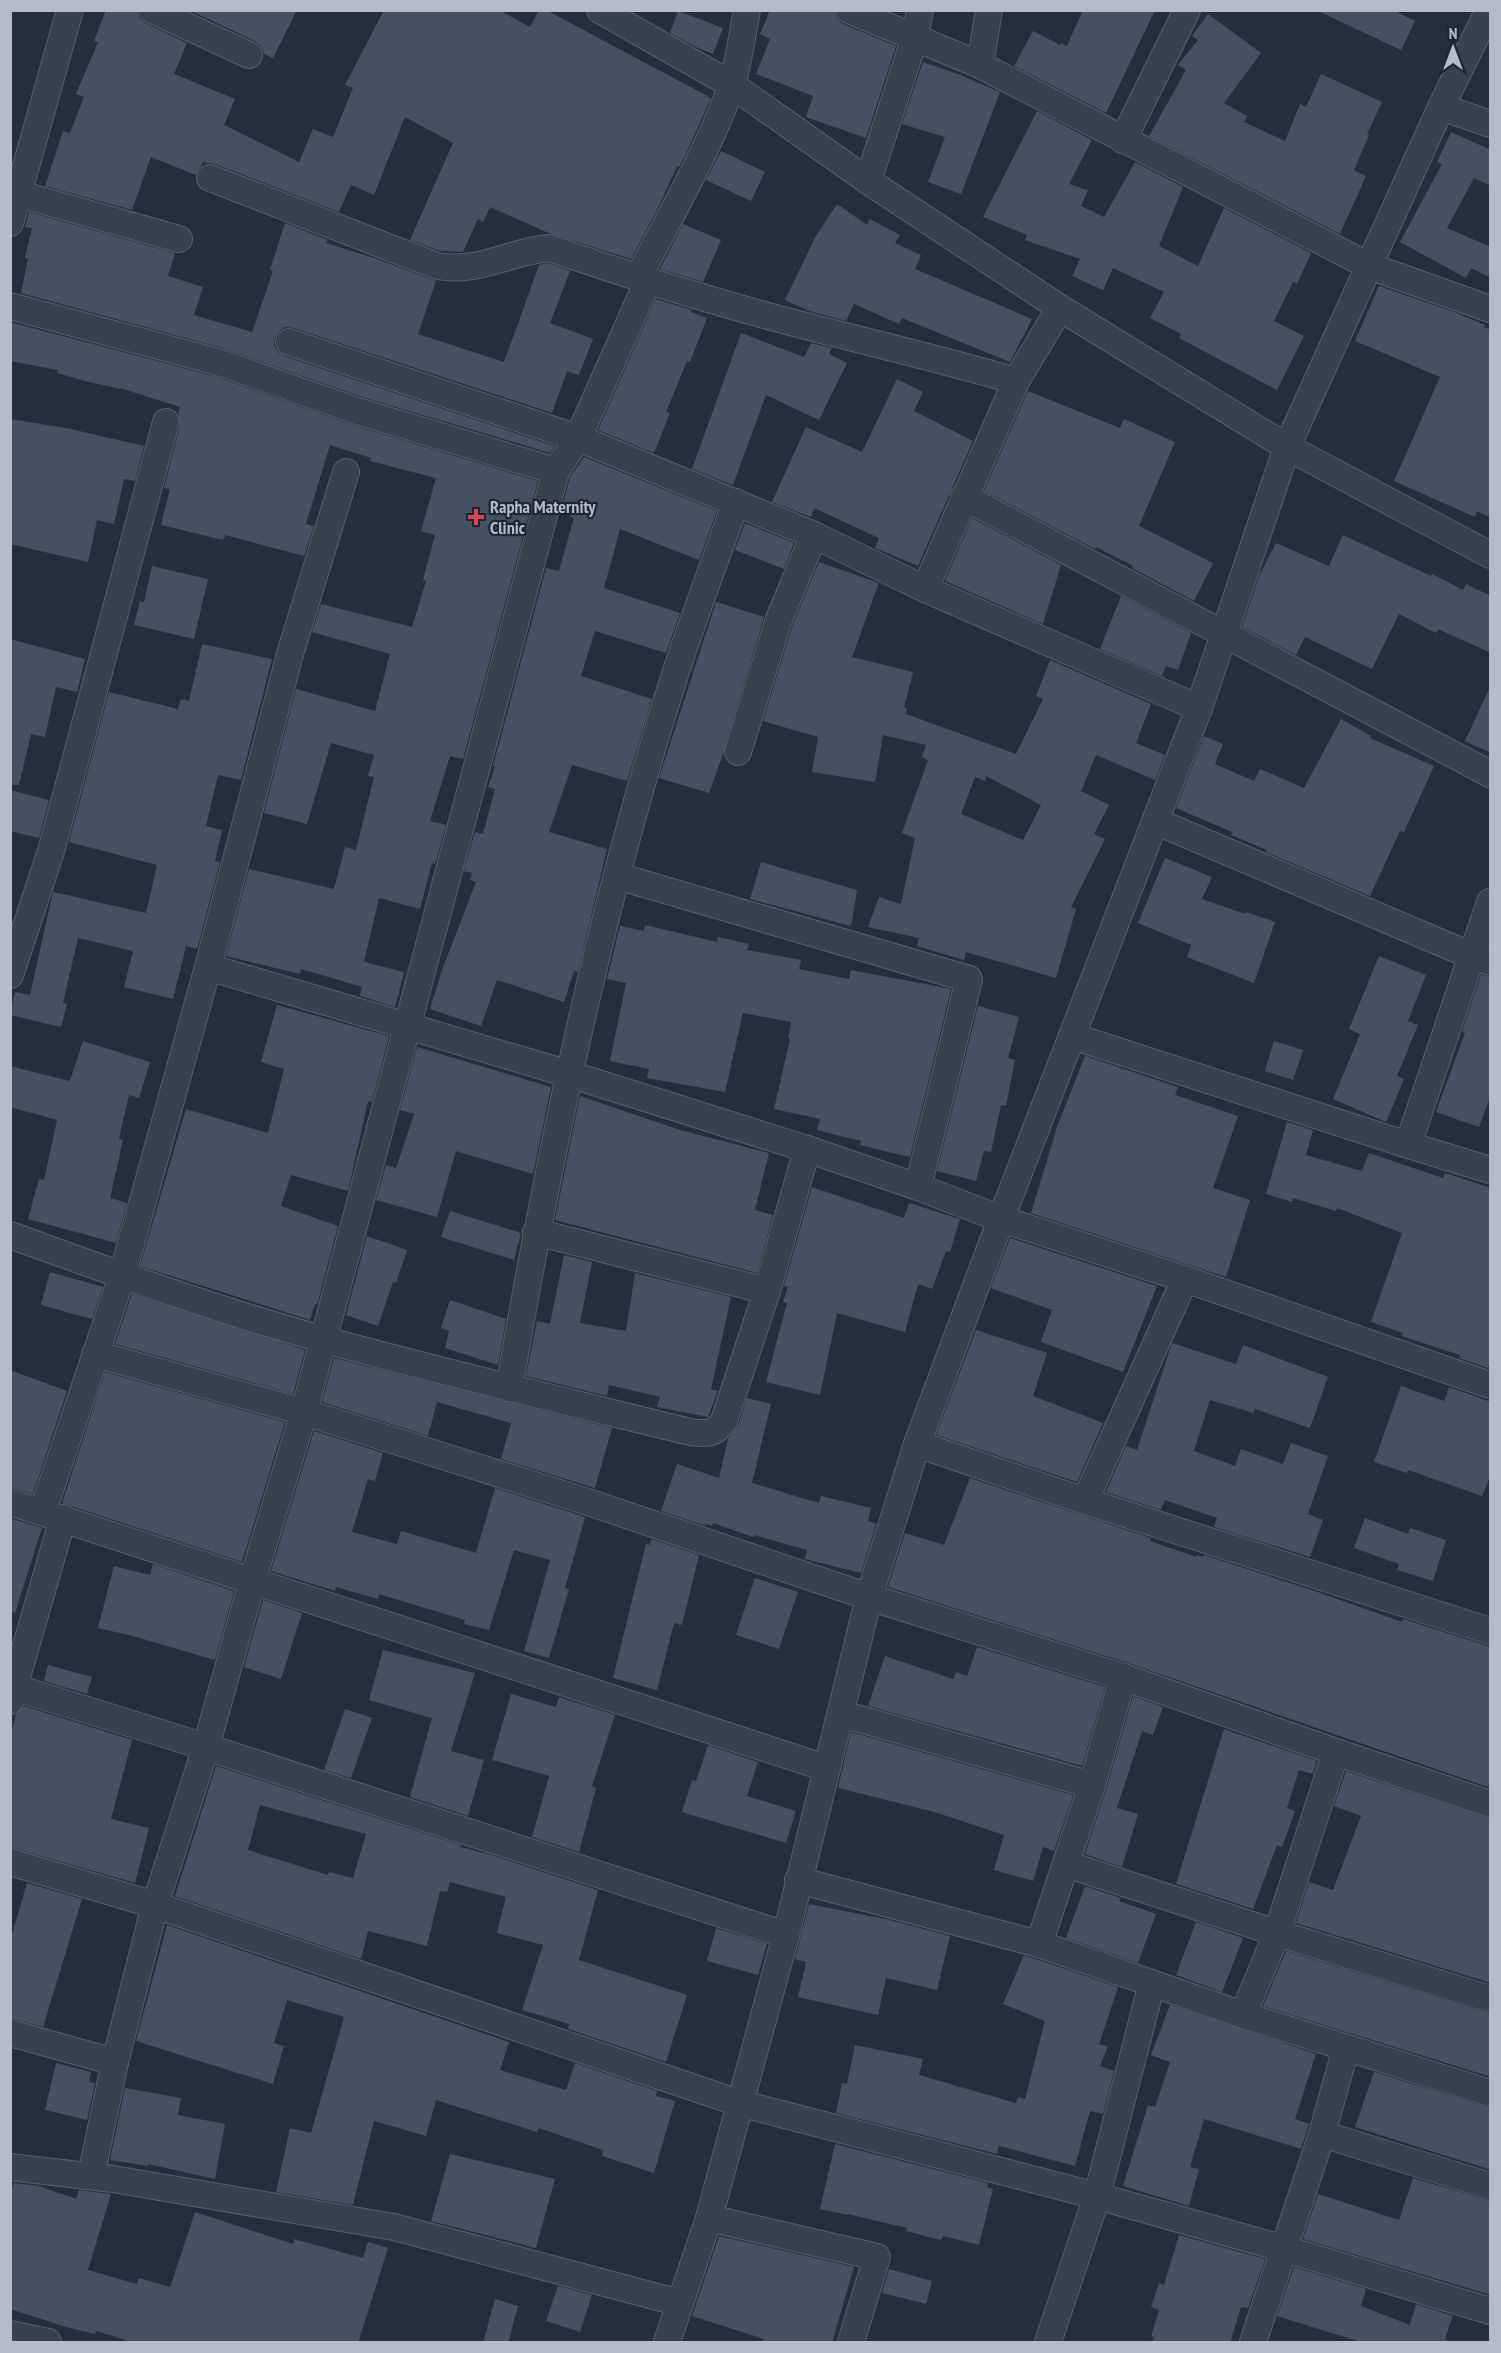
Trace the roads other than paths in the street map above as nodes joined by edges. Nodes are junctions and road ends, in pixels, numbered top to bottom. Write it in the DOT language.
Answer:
graph roads {
  1 [pos="70,10"];
  2 [pos="152,10"];
  3 [pos="600,10"];
  4 [pos="747,10"];
  5 [pos="849,10"];
  6 [pos="920,10"];
  7 [pos="989,10"];
  8 [pos="1187,10"];
  9 [pos="1489,10"];
  10 [pos="915,37"];
  11 [pos="249,55"];
  12 [pos="980,65"];
  13 [pos="732,85"];
  14 [pos="1441,107"];
  15 [pos="1491,124"];
  16 [pos="1123,140"];
  17 [pos="210,178"];
  18 [pos="868,181"];
  19 [pos="19,194"];
  20 [pos="10,223"];
  21 [pos="179,239"];
  22 [pos="1369,266"];
  23 [pos="643,280"];
  24 [pos="10,306"];
  25 [pos="1060,308"];
  26 [pos="1491,309"];
  27 [pos="289,342"];
  28 [pos="1016,381"];
  29 [pos="166,422"];
  30 [pos="578,438"];
  31 [pos="1287,447"];
  32 [pos="555,471"];
  33 [pos="346,472"];
  34 [pos="964,497"];
  35 [pos="736,502"];
  36 [pos="814,535"];
  37 [pos="1491,555"];
  38 [pos="925,589"];
  39 [pos="1225,635"];
  40 [pos="1199,708"];
  41 [pos="738,752"];
  42 [pos="1491,774"];
  43 [pos="1155,821"];
  44 [pos="617,876"];
  45 [pos="1491,902"];
  46 [pos="1481,959"];
  47 [pos="208,968"];
  48 [pos="10,975"];
  49 [pos="408,1027"];
  50 [pos="1072,1036"];
  51 [pos="569,1074"];
  52 [pos="1408,1145"];
  53 [pos="807,1149"];
  54 [pos="1491,1170"];
  55 [pos="918,1187"];
  56 [pos="1001,1219"];
  57 [pos="536,1232"];
  58 [pos="10,1235"];
  59 [pos="122,1276"];
  60 [pos="1185,1279"];
  61 [pos="767,1291"];
  62 [pos="322,1339"];
  63 [pos="96,1354"];
  64 [pos="1491,1385"];
  65 [pos="509,1388"];
  66 [pos="304,1412"];
  67 [pos="917,1444"];
  68 [pos="1085,1501"];
  69 [pos="10,1502"];
  70 [pos="53,1514"];
  71 [pos="252,1582"];
  72 [pos="869,1597"];
  73 [pos="1491,1631"];
  74 [pos="1123,1677"];
  75 [pos="12,1691"];
  76 [pos="842,1714"];
  77 [pos="206,1747"];
  78 [pos="1336,1752"];
  79 [pos="826,1768"];
  80 [pos="1092,1785"];
  81 [pos="1491,1804"];
  82 [pos="10,1862"];
  83 [pos="1066,1864"];
  84 [pos="798,1880"];
  85 [pos="155,1905"];
  86 [pos="1277,1933"];
  87 [pos="786,1935"];
  88 [pos="1039,1944"];
  89 [pos="1152,1983"];
  90 [pos="1491,1999"];
  91 [pos="1243,2015"];
  92 [pos="10,2033"];
  93 [pos="1346,2048"];
  94 [pos="115,2062"];
  95 [pos="1491,2093"];
  96 [pos="740,2103"];
  97 [pos="1322,2134"];
  98 [pos="10,2167"];
  99 [pos="91,2176"];
  100 [pos="1491,2186"];
  101 [pos="1097,2196"];
  102 [pos="709,2218"];
  103 [pos="1285,2249"];
  104 [pos="680,2303"];
  105 [pos="1491,2311"];
  106 [pos="10,2334"];
  107 [pos="48,2343"];
  108 [pos="667,2343"];
  109 [pos="851,2343"];
  110 [pos="1048,2343"];
  111 [pos="1253,2343"];
  1 -- 19 [label="street"];
  2 -- 11 [label="street"];
  3 -- 13 [label="street"];
  4 -- 13 [label="street"];
  5 -- 10 [label="street"];
  6 -- 10 [label="street"];
  7 -- 12 [label="street"];
  8 -- 16 [label="street"];
  9 -- 14 [label="street"];
  10 -- 12 [label="street"];
  10 -- 18 [label="street"];
  12 -- 16 [label="street"];
  13 -- 18 [label="street"];
  13 -- 23 [label="street"];
  14 -- 15 [label="street"];
  14 -- 22 [label="street"];
  16 -- 22 [label="street"];
  17 -- 23 [label="street"];
  18 -- 25 [label="street"];
  19 -- 20 [label="street"];
  19 -- 21 [label="street"];
  22 -- 26 [label="street"];
  22 -- 31 [label="street"];
  23 -- 28 [label="street"];
  23 -- 30 [label="street"];
  24 -- 32 [label="street"];
  25 -- 28 [label="street"];
  25 -- 31 [label="street"];
  27 -- 30 [label="street"];
  28 -- 34 [label="street"];
  29 -- 48 [label="street"];
  30 -- 32 [label="street"];
  30 -- 35 [label="street"];
  31 -- 37 [label="street"];
  31 -- 39 [label="street"];
  32 -- 49 [label="street"];
  33 -- 47 [label="street"];
  34 -- 38 [label="street"];
  34 -- 39 [label="street"];
  35 -- 36 [label="street"];
  35 -- 44 [label="street"];
  36 -- 38 [label="street"];
  36 -- 41 [label="street"];
  38 -- 40 [label="street"];
  39 -- 40 [label="street"];
  39 -- 42 [label="street"];
  40 -- 43 [label="street"];
  43 -- 46 [label="street"];
  43 -- 50 [label="street"];
  44 -- 51 [label="street"];
  44 -- 55 [label="street"];
  45 -- 46 [label="street"];
  46 -- 52 [label="street"];
  47 -- 49 [label="street"];
  47 -- 59 [label="street"];
  49 -- 51 [label="street"];
  49 -- 62 [label="street"];
  50 -- 52 [label="street"];
  50 -- 56 [label="street"];
  51 -- 53 [label="street"];
  51 -- 57 [label="street"];
  52 -- 54 [label="street"];
  53 -- 55 [label="street"];
  53 -- 61 [label="street"];
  55 -- 56 [label="street"];
  56 -- 60 [label="street"];
  56 -- 67 [label="street"];
  57 -- 61 [label="street"];
  57 -- 65 [label="street"];
  58 -- 59 [label="street"];
  59 -- 62 [label="street"];
  59 -- 63 [label="street"];
  60 -- 64 [label="street"];
  60 -- 68 [label="street"];
  61 -- 65 [label="street"];
  62 -- 65 [label="street"];
  62 -- 66 [label="street"];
  63 -- 66 [label="street"];
  63 -- 70 [label="street"];
  66 -- 71 [label="street"];
  66 -- 72 [label="street"];
  67 -- 68 [label="street"];
  67 -- 72 [label="street"];
  68 -- 73 [label="street"];
  69 -- 70 [label="street"];
  70 -- 71 [label="street"];
  70 -- 75 [label="street"];
  71 -- 77 [label="street"];
  71 -- 79 [label="street"];
  72 -- 74 [label="street"];
  72 -- 76 [label="street"];
  74 -- 78 [label="street"];
  74 -- 80 [label="street"];
  75 -- 77 [label="street"];
  76 -- 79 [label="street"];
  76 -- 80 [label="street"];
  77 -- 85 [label="street"];
  77 -- 87 [label="street"];
  78 -- 81 [label="street"];
  78 -- 86 [label="street"];
  79 -- 84 [label="street"];
  80 -- 83 [label="street"];
  82 -- 85 [label="street"];
  83 -- 86 [label="street"];
  83 -- 88 [label="street"];
  84 -- 87 [label="street"];
  84 -- 88 [label="street"];
  85 -- 94 [label="street"];
  85 -- 96 [label="street"];
  86 -- 90 [label="street"];
  86 -- 91 [label="street"];
  87 -- 96 [label="street"];
  88 -- 89 [label="street"];
  89 -- 91 [label="street"];
  89 -- 101 [label="street"];
  91 -- 93 [label="street"];
  92 -- 94 [label="street"];
  93 -- 95 [label="street"];
  93 -- 97 [label="street"];
  94 -- 99 [label="street"];
  96 -- 101 [label="street"];
  96 -- 102 [label="street"];
  97 -- 100 [label="street"];
  97 -- 103 [label="street"];
  98 -- 99 [label="street"];
  99 -- 104 [label="street"];
  101 -- 103 [label="street"];
  101 -- 110 [label="street"];
  102 -- 104 [label="street"];
  102 -- 109 [label="street"];
  103 -- 105 [label="street"];
  103 -- 111 [label="street"];
  104 -- 108 [label="street"];
  106 -- 107 [label="street"];
}
